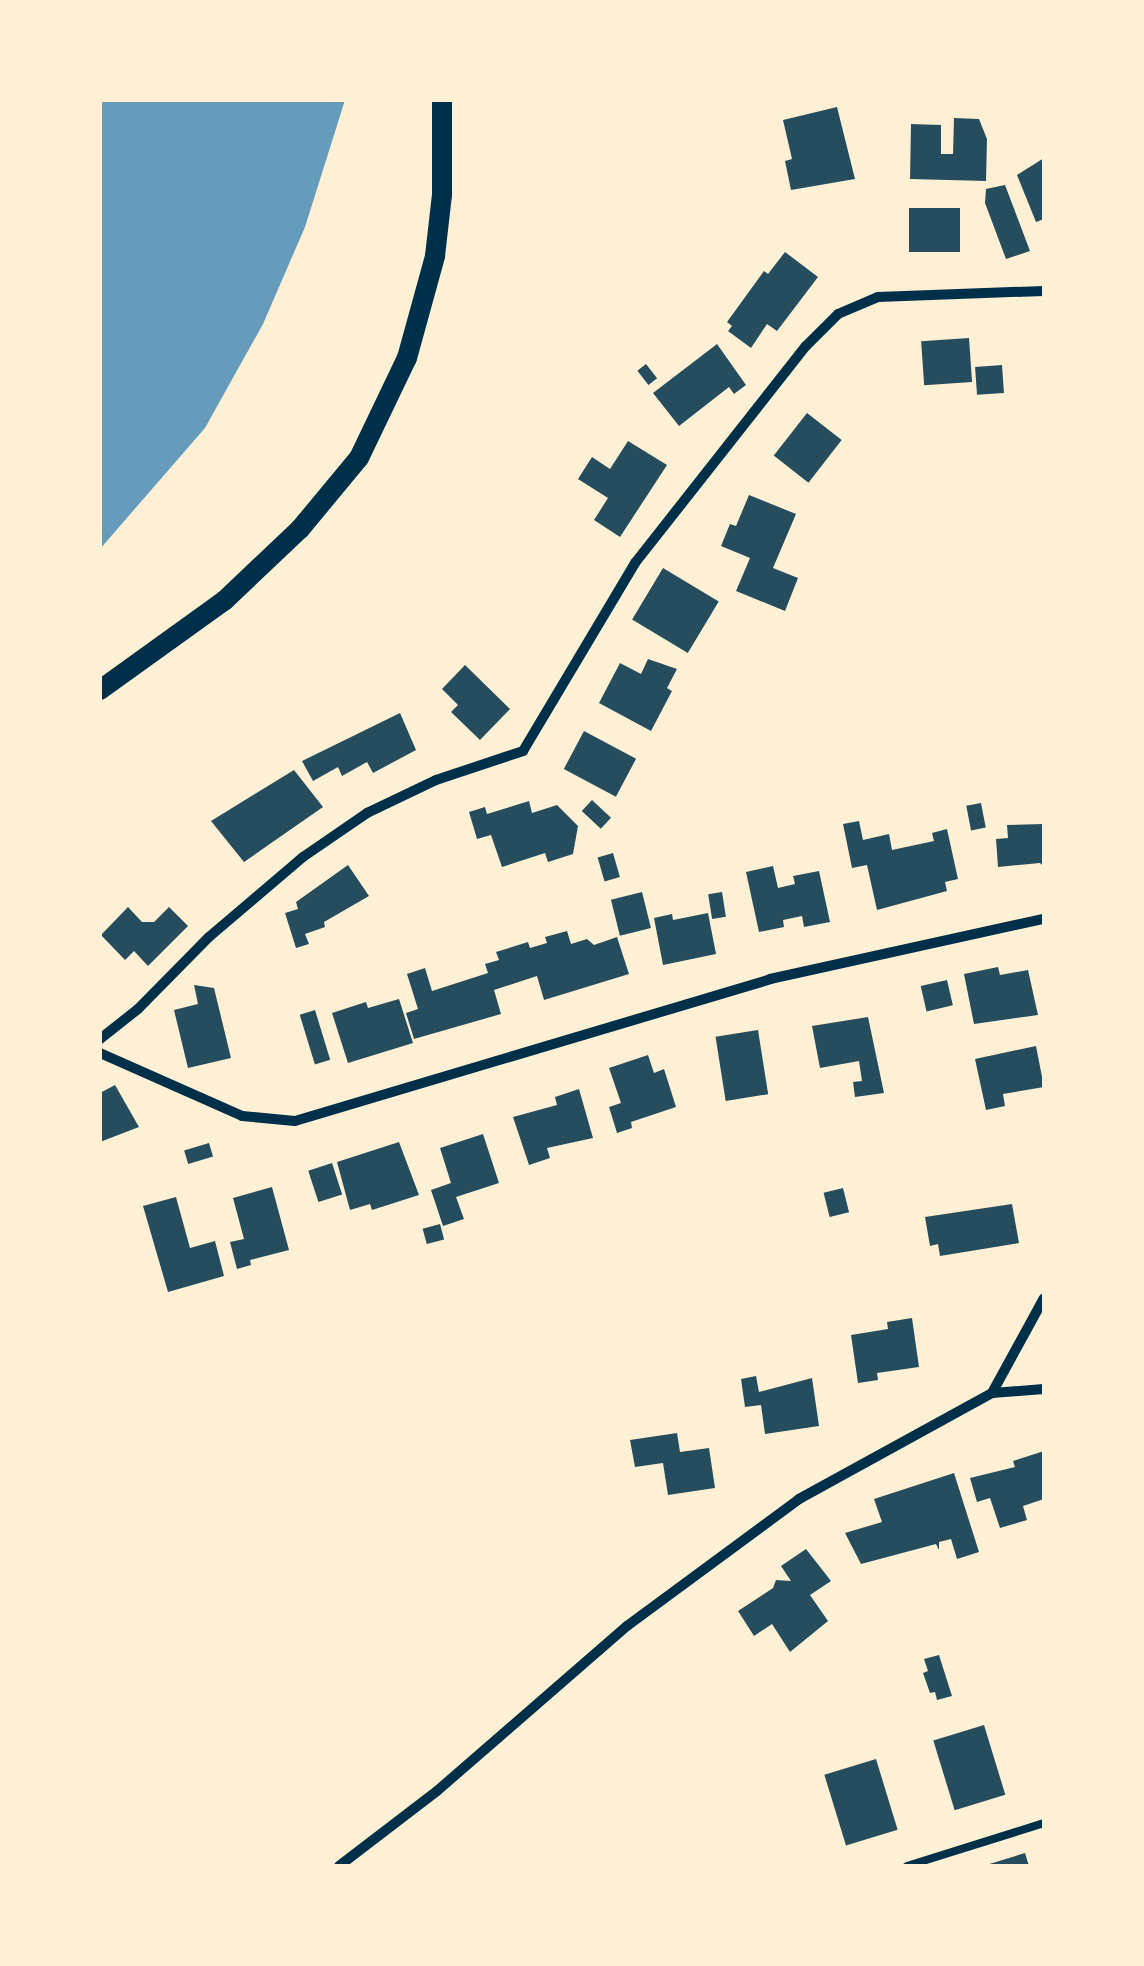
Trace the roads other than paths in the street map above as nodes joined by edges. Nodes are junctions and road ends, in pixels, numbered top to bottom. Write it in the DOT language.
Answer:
graph roads {
  1 [pos="442,100"];
  2 [pos="1044,291"];
  3 [pos="100,690"];
  4 [pos="1044,920"];
  5 [pos="100,1039"];
  6 [pos="100,1052"];
  7 [pos="1044,1298"];
  8 [pos="1044,1389"];
  9 [pos="992,1392"];
  10 [pos="1044,1824"];
  11 [pos="339,1866"];
  12 [pos="907,1866"];
  1 -- 3 [label="main road"];
  2 -- 5 [label="street"];
  4 -- 6 [label="street"];
  7 -- 9 [label="street"];
  8 -- 9 [label="street"];
  9 -- 11 [label="street"];
  10 -- 12 [label="lane"];
}
